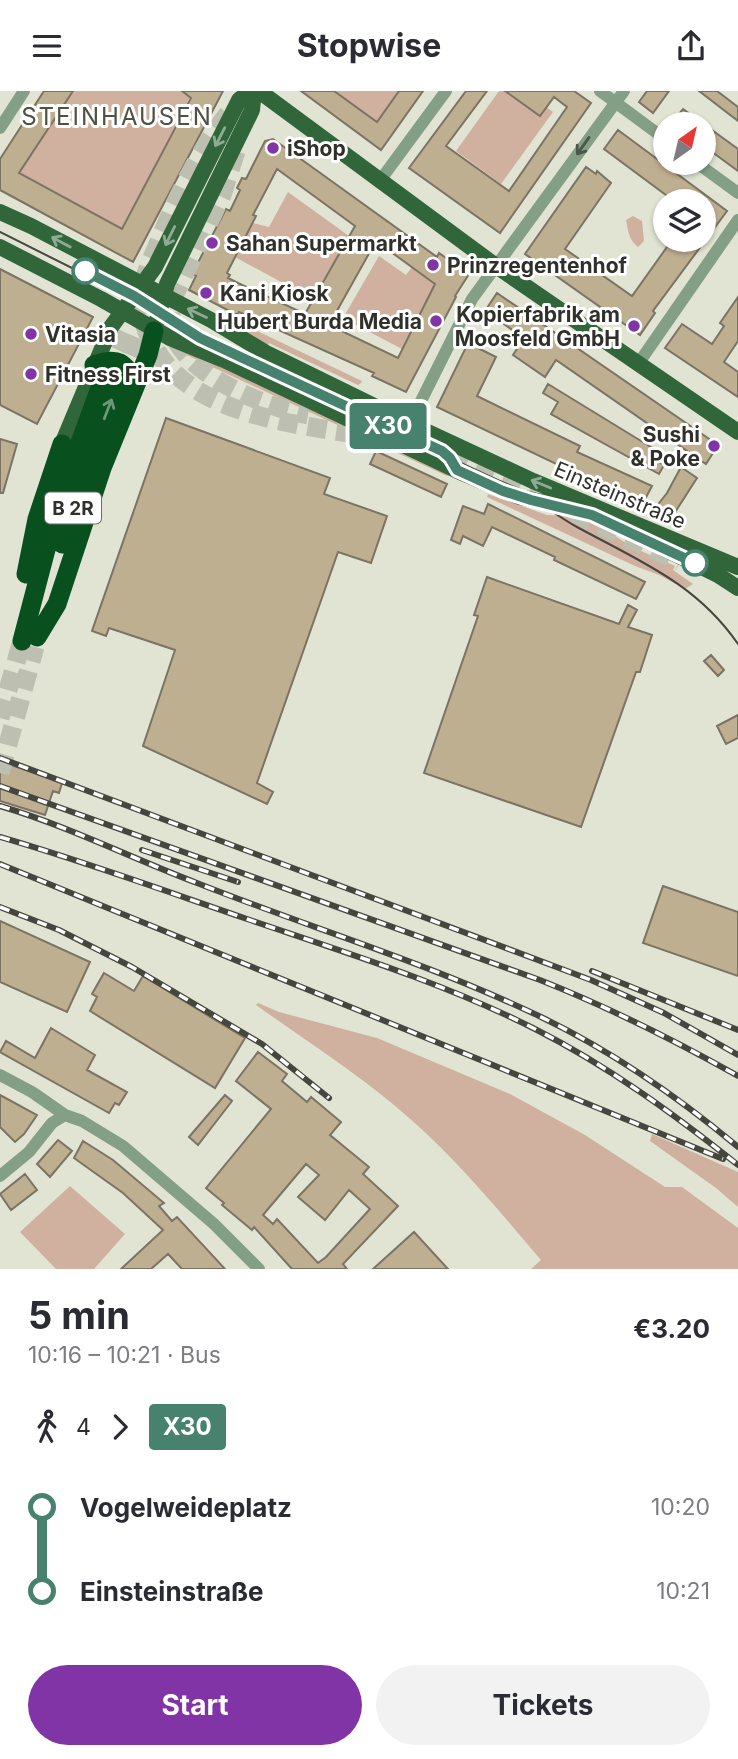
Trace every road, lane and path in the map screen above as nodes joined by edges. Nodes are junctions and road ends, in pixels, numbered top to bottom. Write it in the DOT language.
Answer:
graph roads {
  1 [pos="24,91"];
  2 [pos="254,91"];
  3 [pos="446,91"];
  4 [pos="600,91"];
  5 [pos="624,91"];
  6 [pos="615,102"];
  7 [pos="0,128"];
  8 [pos="653,130"];
  9 [pos="713,175"];
  10 [pos="379,181"];
  11 [pos="738,193"];
  12 [pos="0,212"];
  13 [pos="738,220"];
  14 [pos="0,247"];
  15 [pos="496,266"];
  16 [pos="143,285"];
  17 [pos="163,296"];
  18 [pos="122,311"];
  19 [pos="155,331"];
  20 [pos="638,365"];
  21 [pos="113,377"];
  22 [pos="410,423"];
  23 [pos="738,432"];
  24 [pos="62,444"];
  25 [pos="738,566"];
  26 [pos="738,588"];
  27 [pos="30,638"];
  28 [pos="0,1075"];
  29 [pos="65,1115"];
  30 [pos="0,1176"];
  31 [pos="259,1269"];
  1 -- 7 [label="street"];
  2 -- 10 [label="main road"];
  2 -- 16 [label="main road, B 2R, one-way"];
  2 -- 17 [label="main road"];
  3 -- 10 [label="street"];
  4 -- 6 [label="street"];
  5 -- 6 [label="street"];
  6 -- 8 [label="street"];
  6 -- 15 [label="street, one-way"];
  9 -- 11 [label="street"];
  10 -- 15 [label="main road"];
  16 -- 12 [label="main road, Einsteinstraße, one-way"];
  13 -- 20 [label="street"];
  14 -- 18 [label="main road, Einsteinstraße"];
  15 -- 20 [label="main road"];
  15 -- 22 [label="street"];
  16 -- 17 [label="main road, Einsteinstraße"];
  16 -- 18 [label="main road, B 2R"];
  17 -- 19 [label="main road"];
  22 -- 17 [label="main road, Einsteinstraße, one-way"];
  18 -- 19 [label="main road, Einsteinstraße"];
  18 -- 21 [label="main road, B 2R"];
  19 -- 21 [label="highway"];
  19 -- 26 [label="main road, Einsteinstraße"];
  20 -- 23 [label="main road"];
  21 -- 24 [label="main road, B 2R"];
  21 -- 27 [label="highway, B 2R"];
  21 -- 27 [label="highway"];
  25 -- 22 [label="main road, Einsteinstraße, one-way"];
  24 -- 27 [label="highway, B 2R"];
  28 -- 29 [label="street"];
  29 -- 30 [label="street"];
  29 -- 31 [label="street"];
}
